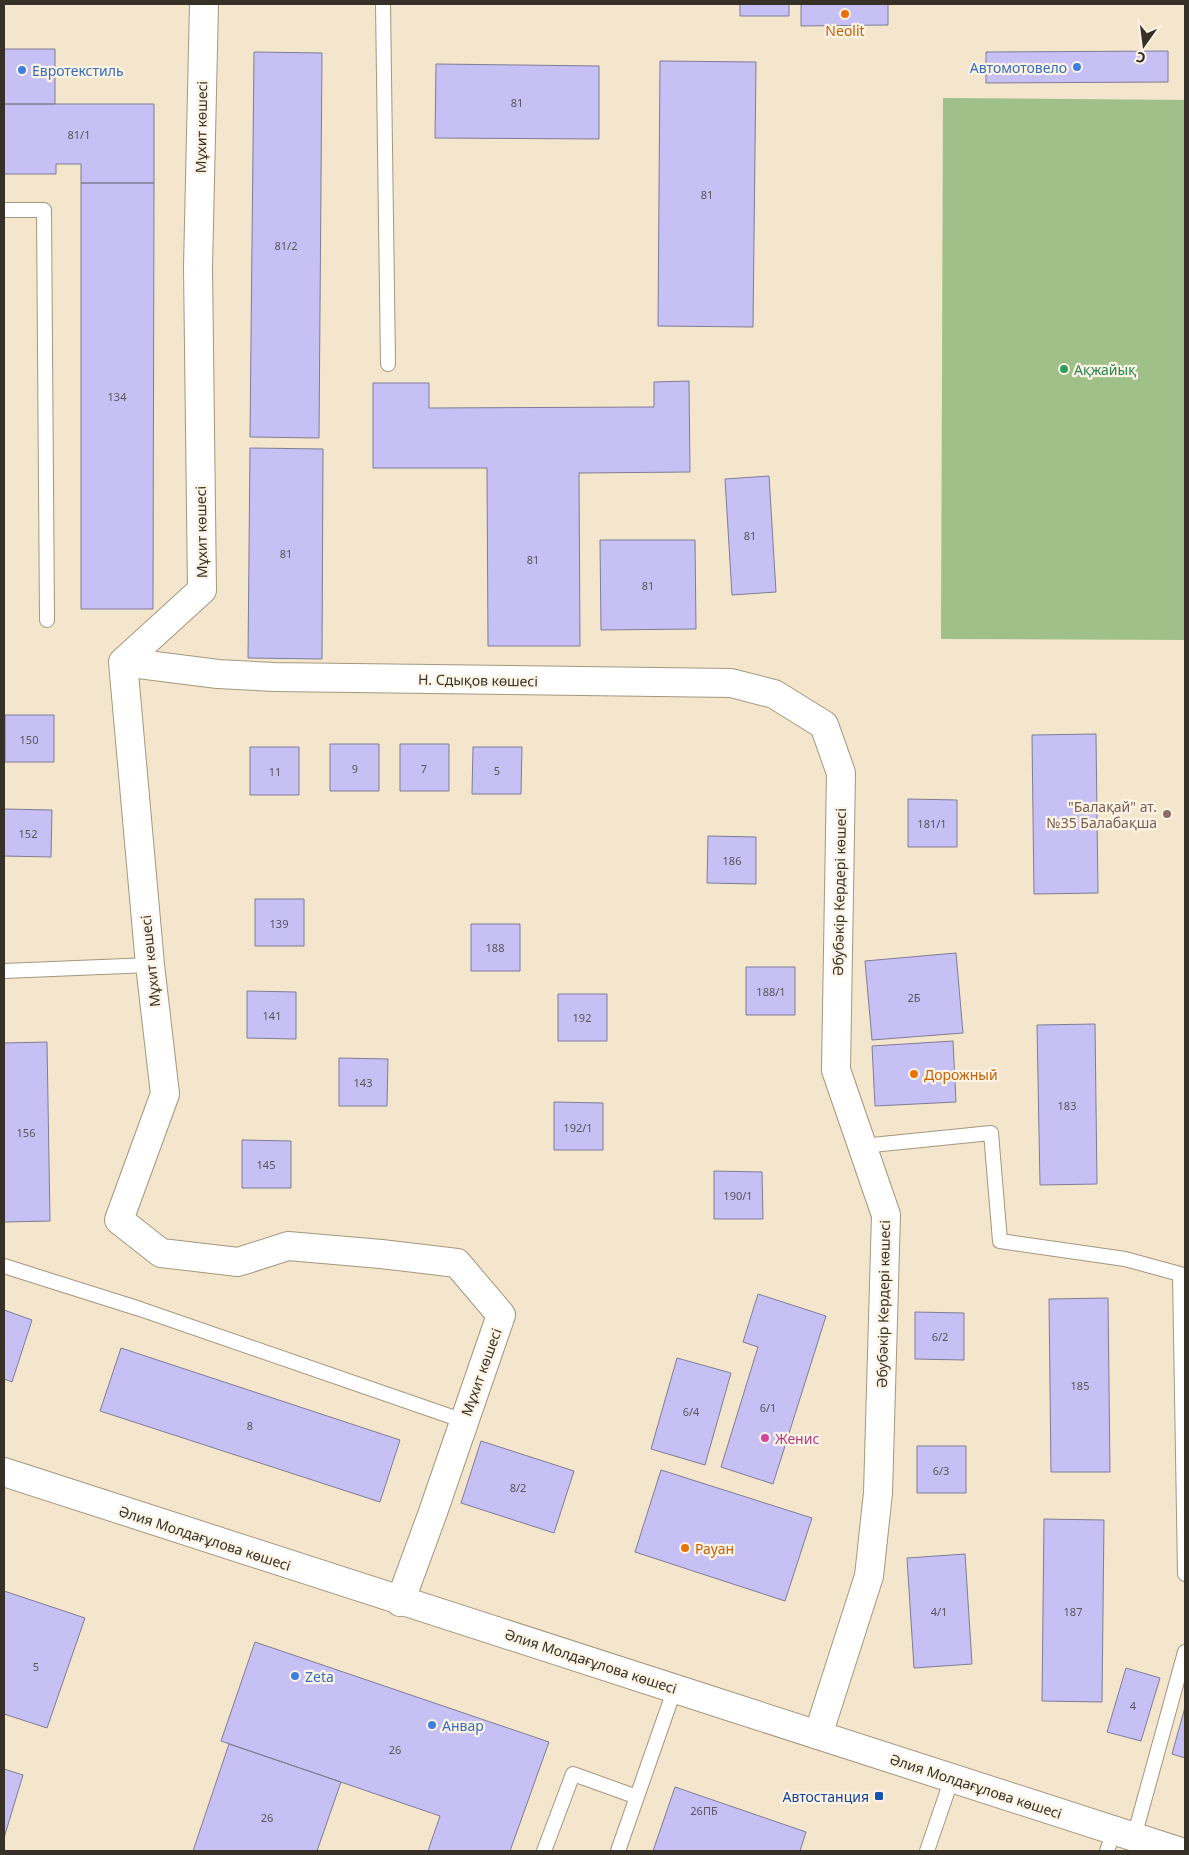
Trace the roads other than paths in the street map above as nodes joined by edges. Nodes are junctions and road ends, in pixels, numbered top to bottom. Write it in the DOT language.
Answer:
graph roads {
  1 [pos="204,4"];
  2 [pos="383,4"];
  3 [pos="4,210"];
  4 [pos="388,364"];
  5 [pos="47,620"];
  6 [pos="123,662"];
  7 [pos="824,726"];
  8 [pos="150,965"];
  9 [pos="4,971"];
  10 [pos="862,1146"];
  11 [pos="4,1266"];
  12 [pos="464,1421"];
  13 [pos="4,1472"];
  14 [pos="1185,1574"];
  15 [pos="400,1602"];
  16 [pos="1185,1652"];
  17 [pos="676,1688"];
  18 [pos="818,1735"];
  19 [pos="952,1778"];
  20 [pos="637,1797"];
  21 [pos="1118,1840"];
  22 [pos="544,1851"];
  23 [pos="618,1851"];
  24 [pos="927,1851"];
  25 [pos="1178,1851"];
  1 -- 6 [label="street, Мұхит көшесі"];
  2 -- 4 [label="lane"];
  3 -- 5 [label="lane"];
  6 -- 7 [label="street, Н. Сдықов көшесі"];
  6 -- 8 [label="street, Мұхит көшесі"];
  7 -- 10 [label="street, Әбубәкір Кердері көшесі"];
  8 -- 9 [label="lane"];
  8 -- 12 [label="street, Мұхит көшесі"];
  10 -- 14 [label="lane"];
  10 -- 18 [label="street, Әбубәкір Кердері көшесі"];
  11 -- 12 [label="lane"];
  12 -- 15 [label="street, Мұхит көшесі"];
  13 -- 15 [label="street, Әлия Молдағұлова көшесі"];
  15 -- 17 [label="street, Әлия Молдағұлова көшесі"];
  16 -- 21 [label="lane"];
  17 -- 18 [label="street, Әлия Молдағұлова көшесі"];
  17 -- 20 [label="lane"];
  18 -- 19 [label="street, Әлия Молдағұлова көшесі"];
  19 -- 21 [label="street, Әлия Молдағұлова көшесі"];
  19 -- 24 [label="lane"];
  20 -- 22 [label="lane"];
  20 -- 23 [label="lane"];
  21 -- 25 [label="street, Әлия Молдағұлова көшесі"];
}
